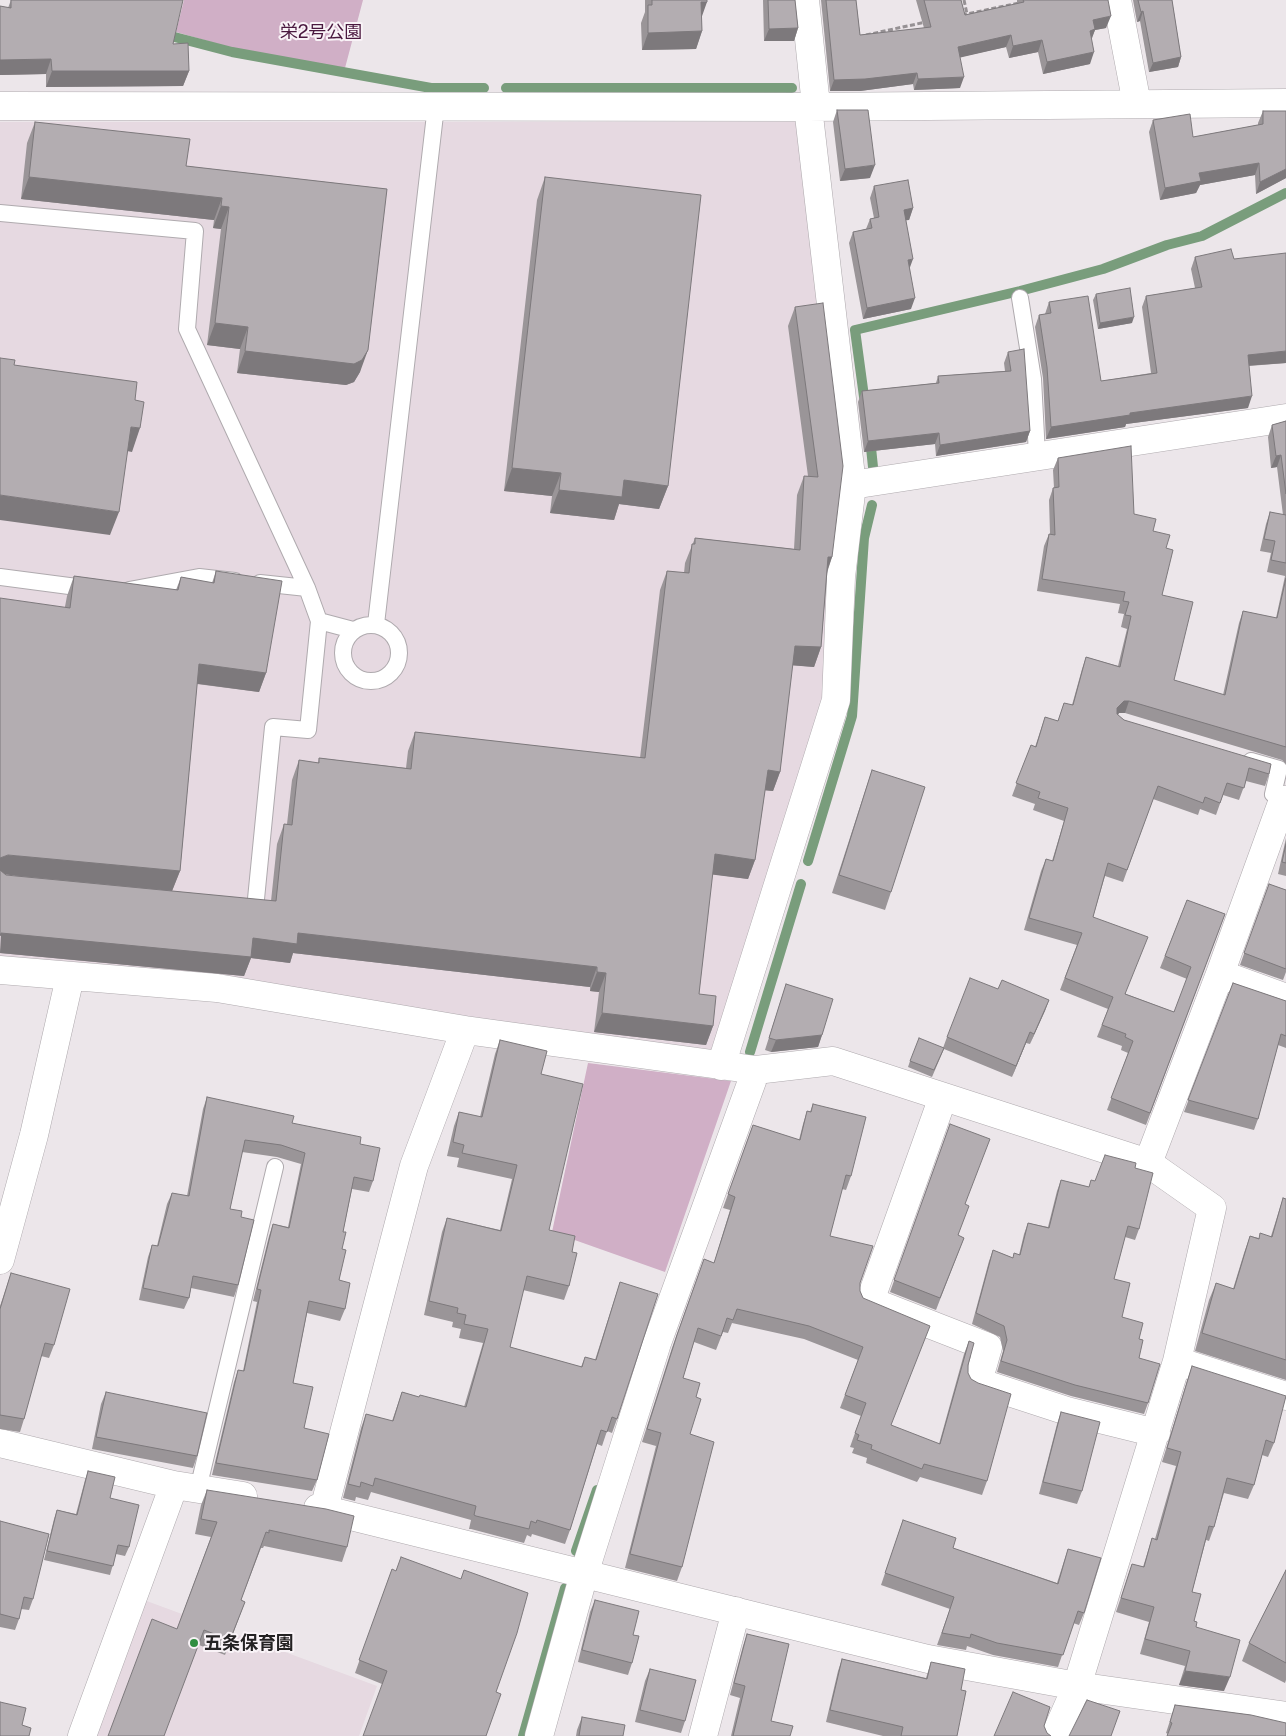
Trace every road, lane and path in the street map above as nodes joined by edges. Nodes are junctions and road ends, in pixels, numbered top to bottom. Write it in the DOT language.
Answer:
graph roads {
  1 [pos="805,0"];
  2 [pos="964,0"];
  3 [pos="1117,0"];
  4 [pos="1023,2"];
  5 [pos="967,14"];
  6 [pos="958,16"];
  7 [pos="930,22"];
  8 [pos="865,35"];
  9 [pos="1286,102"];
  10 [pos="1137,104"];
  11 [pos="0,106"];
  12 [pos="436,106"];
  13 [pos="812,107"];
  14 [pos="0,213"];
  15 [pos="1020,298"];
  16 [pos="1286,418"];
  17 [pos="1037,455"];
  18 [pos="852,485"];
  19 [pos="0,577"];
  20 [pos="307,588"];
  21 [pos="319,621"];
  22 [pos="376,624"];
  23 [pos="353,630"];
  24 [pos="1232,755"];
  25 [pos="1284,800"];
  26 [pos="225,906"];
  27 [pos="0,970"];
  28 [pos="1220,974"];
  29 [pos="70,977"];
  30 [pos="1286,998"];
  31 [pos="465,1030"];
  32 [pos="721,1066"];
  33 [pos="756,1070"];
  34 [pos="944,1097"];
  35 [pos="1148,1163"];
  36 [pos="275,1167"];
  37 [pos="0,1260"];
  38 [pos="1178,1361"];
  39 [pos="1286,1396"];
  40 [pos="1156,1433"];
  41 [pos="0,1444"];
  42 [pos="186,1487"];
  43 [pos="266,1500"];
  44 [pos="295,1505"];
  45 [pos="324,1509"];
  46 [pos="584,1574"];
  47 [pos="736,1611"];
  48 [pos="1077,1686"];
  49 [pos="1286,1716"];
  50 [pos="82,1736"];
  51 [pos="539,1736"];
  52 [pos="703,1736"];
  53 [pos="1055,1736"];
  1 -- 13 [label="street"];
  2 -- 5 [label="path"];
  3 -- 10 [label="street"];
  4 -- 5 [label="path"];
  5 -- 6 [label="path"];
  7 -- 8 [label="path"];
  9 -- 10 [label="street"];
  10 -- 13 [label="street"];
  11 -- 12 [label="street"];
  12 -- 13 [label="street"];
  12 -- 22 [label="lane"];
  13 -- 18 [label="street"];
  14 -- 20 [label="lane"];
  15 -- 17 [label="lane"];
  16 -- 17 [label="street"];
  17 -- 18 [label="street"];
  18 -- 32 [label="street"];
  19 -- 20 [label="lane"];
  20 -- 21 [label="lane"];
  21 -- 23 [label="lane"];
  21 -- 26 [label="lane"];
  22 -- 23 [label="lane"];
  22 -- 23 [label="lane"];
  24 -- 25 [label="lane"];
  25 -- 28 [label="street"];
  27 -- 29 [label="street"];
  28 -- 30 [label="street"];
  28 -- 35 [label="street"];
  29 -- 31 [label="street"];
  29 -- 37 [label="street"];
  31 -- 32 [label="street"];
  31 -- 45 [label="street"];
  32 -- 33 [label="street"];
  33 -- 34 [label="street"];
  33 -- 46 [label="street"];
  34 -- 35 [label="street"];
  34 -- 40 [label="street"];
  35 -- 38 [label="street"];
  36 -- 42 [label="lane"];
  38 -- 39 [label="street"];
  38 -- 40 [label="street"];
  40 -- 48 [label="street"];
  41 -- 42 [label="street"];
  42 -- 43 [label="street"];
  42 -- 50 [label="street"];
  44 -- 45 [label="street"];
  45 -- 46 [label="street"];
  46 -- 47 [label="street"];
  46 -- 51 [label="street"];
  47 -- 48 [label="street"];
  47 -- 52 [label="street"];
  48 -- 49 [label="street"];
  48 -- 53 [label="street"];
}
